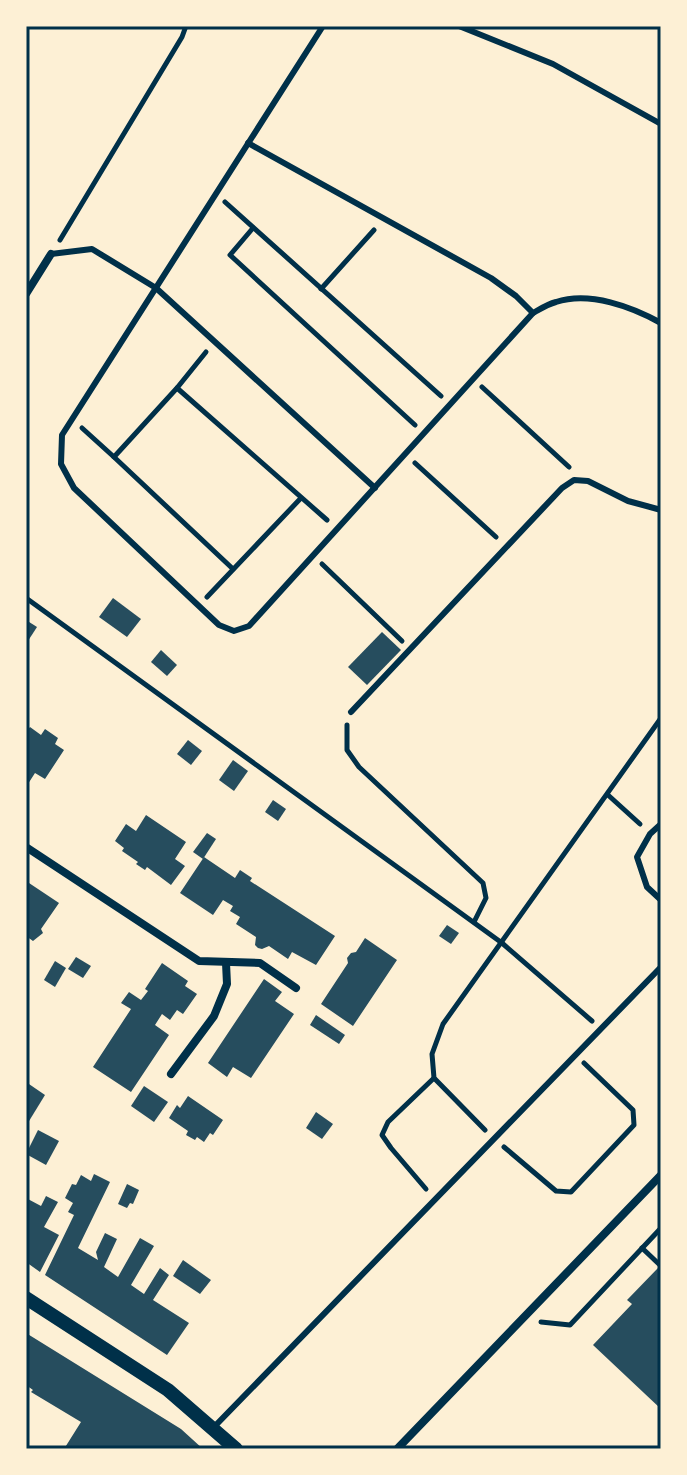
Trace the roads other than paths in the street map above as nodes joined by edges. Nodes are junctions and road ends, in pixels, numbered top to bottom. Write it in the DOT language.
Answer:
graph roads {
  1 [pos="323,26"];
  2 [pos="459,26"];
  3 [pos="661,124"];
  4 [pos="248,143"];
  5 [pos="51,254"];
  6 [pos="156,288"];
  7 [pos="26,294"];
  8 [pos="533,313"];
  9 [pos="661,323"];
  10 [pos="375,488"];
  11 [pos="661,510"];
  12 [pos="351,712"];
  13 [pos="661,824"];
  14 [pos="26,847"];
  15 [pos="661,900"];
  16 [pos="226,963"];
  17 [pos="661,967"];
  18 [pos="296,988"];
  19 [pos="171,1074"];
  20 [pos="661,1175"];
  21 [pos="26,1298"];
  22 [pos="214,1427"];
  23 [pos="236,1449"];
  24 [pos="397,1449"];
  1 -- 4 [label="lane"];
  2 -- 3 [label="lane"];
  4 -- 6 [label="lane"];
  4 -- 8 [label="lane"];
  5 -- 6 [label="lane"];
  5 -- 7 [label="street"];
  6 -- 10 [label="lane"];
  6 -- 10 [label="lane"];
  8 -- 9 [label="lane"];
  8 -- 10 [label="lane"];
  11 -- 12 [label="lane"];
  13 -- 15 [label="lane"];
  14 -- 16 [label="street"];
  16 -- 18 [label="street"];
  16 -- 19 [label="street"];
  17 -- 22 [label="lane"];
  20 -- 24 [label="street"];
  21 -- 22 [label="street"];
  22 -- 23 [label="street"];
}
